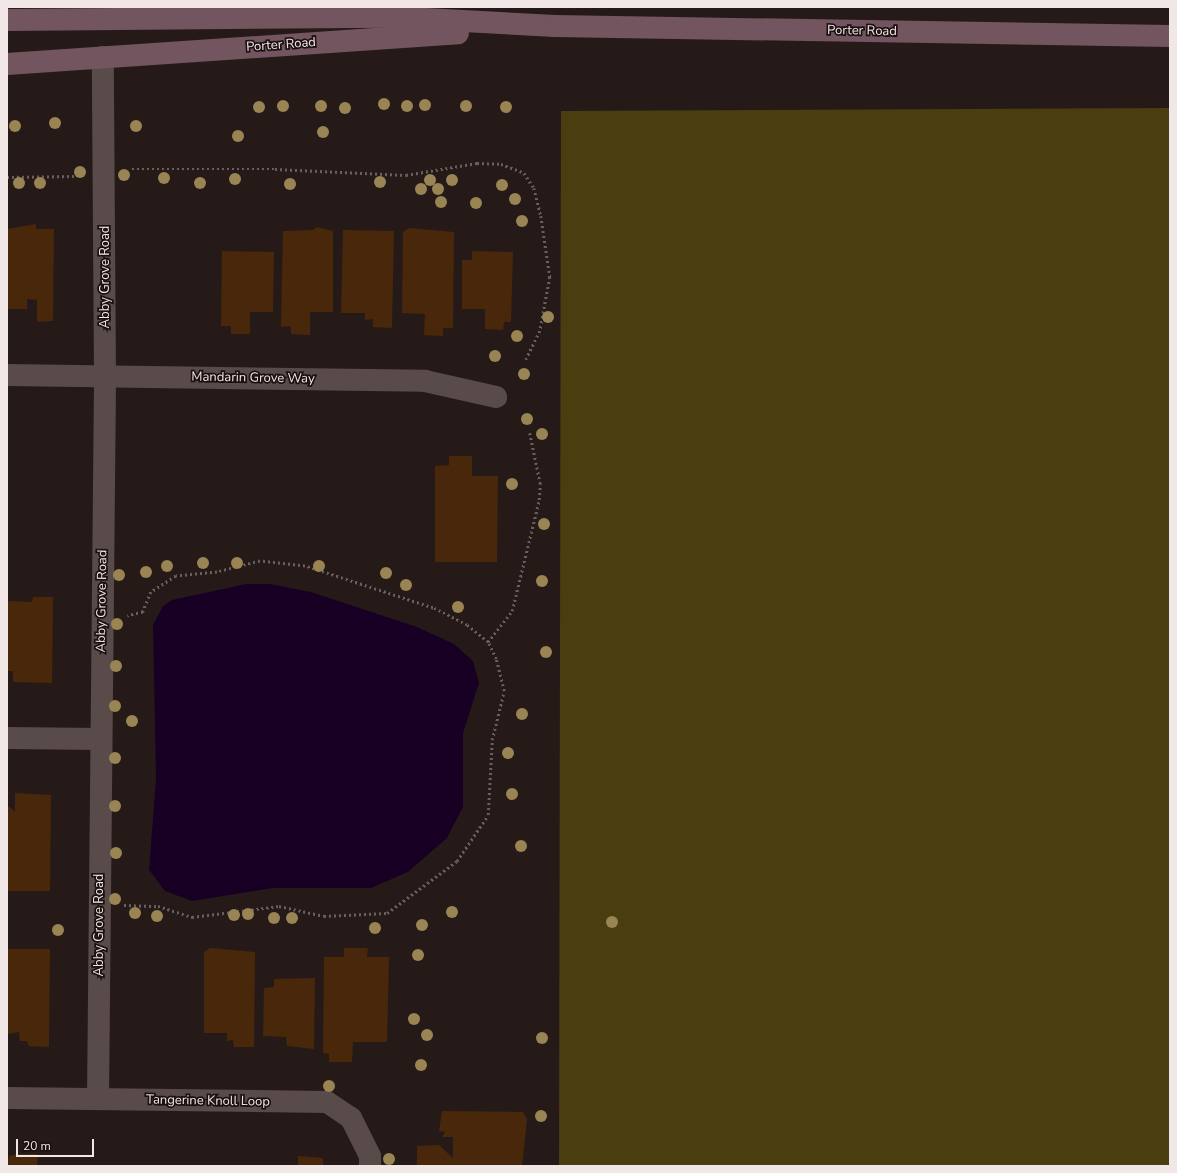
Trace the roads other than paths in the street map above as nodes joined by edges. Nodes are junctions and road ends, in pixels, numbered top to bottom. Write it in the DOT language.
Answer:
graph roads {
  1 [pos="388,12"];
  2 [pos="7,20"];
  3 [pos="555,26"];
  4 [pos="1170,36"];
  5 [pos="103,57"];
  6 [pos="7,64"];
  7 [pos="7,376"];
  8 [pos="105,377"];
  9 [pos="496,397"];
  10 [pos="7,738"];
  11 [pos="100,739"];
  12 [pos="7,1098"];
  13 [pos="98,1100"];
  14 [pos="370,1166"];
  1 -- 2 [label="main road, Porter Road"];
  1 -- 3 [label="main road, Porter Road"];
  3 -- 4 [label="main road, Porter Road"];
  3 -- 5 [label="main road, Porter Road"];
  5 -- 6 [label="main road, Porter Road"];
  5 -- 8 [label="street, Abby Grove Road"];
  7 -- 8 [label="street, Mandarin Grove Way"];
  8 -- 9 [label="street, Mandarin Grove Way"];
  8 -- 11 [label="street, Abby Grove Road"];
  10 -- 11 [label="street"];
  11 -- 13 [label="street, Abby Grove Road"];
  12 -- 13 [label="street, Tangerine Knoll Loop"];
  13 -- 14 [label="street, Tangerine Knoll Loop"];
}
